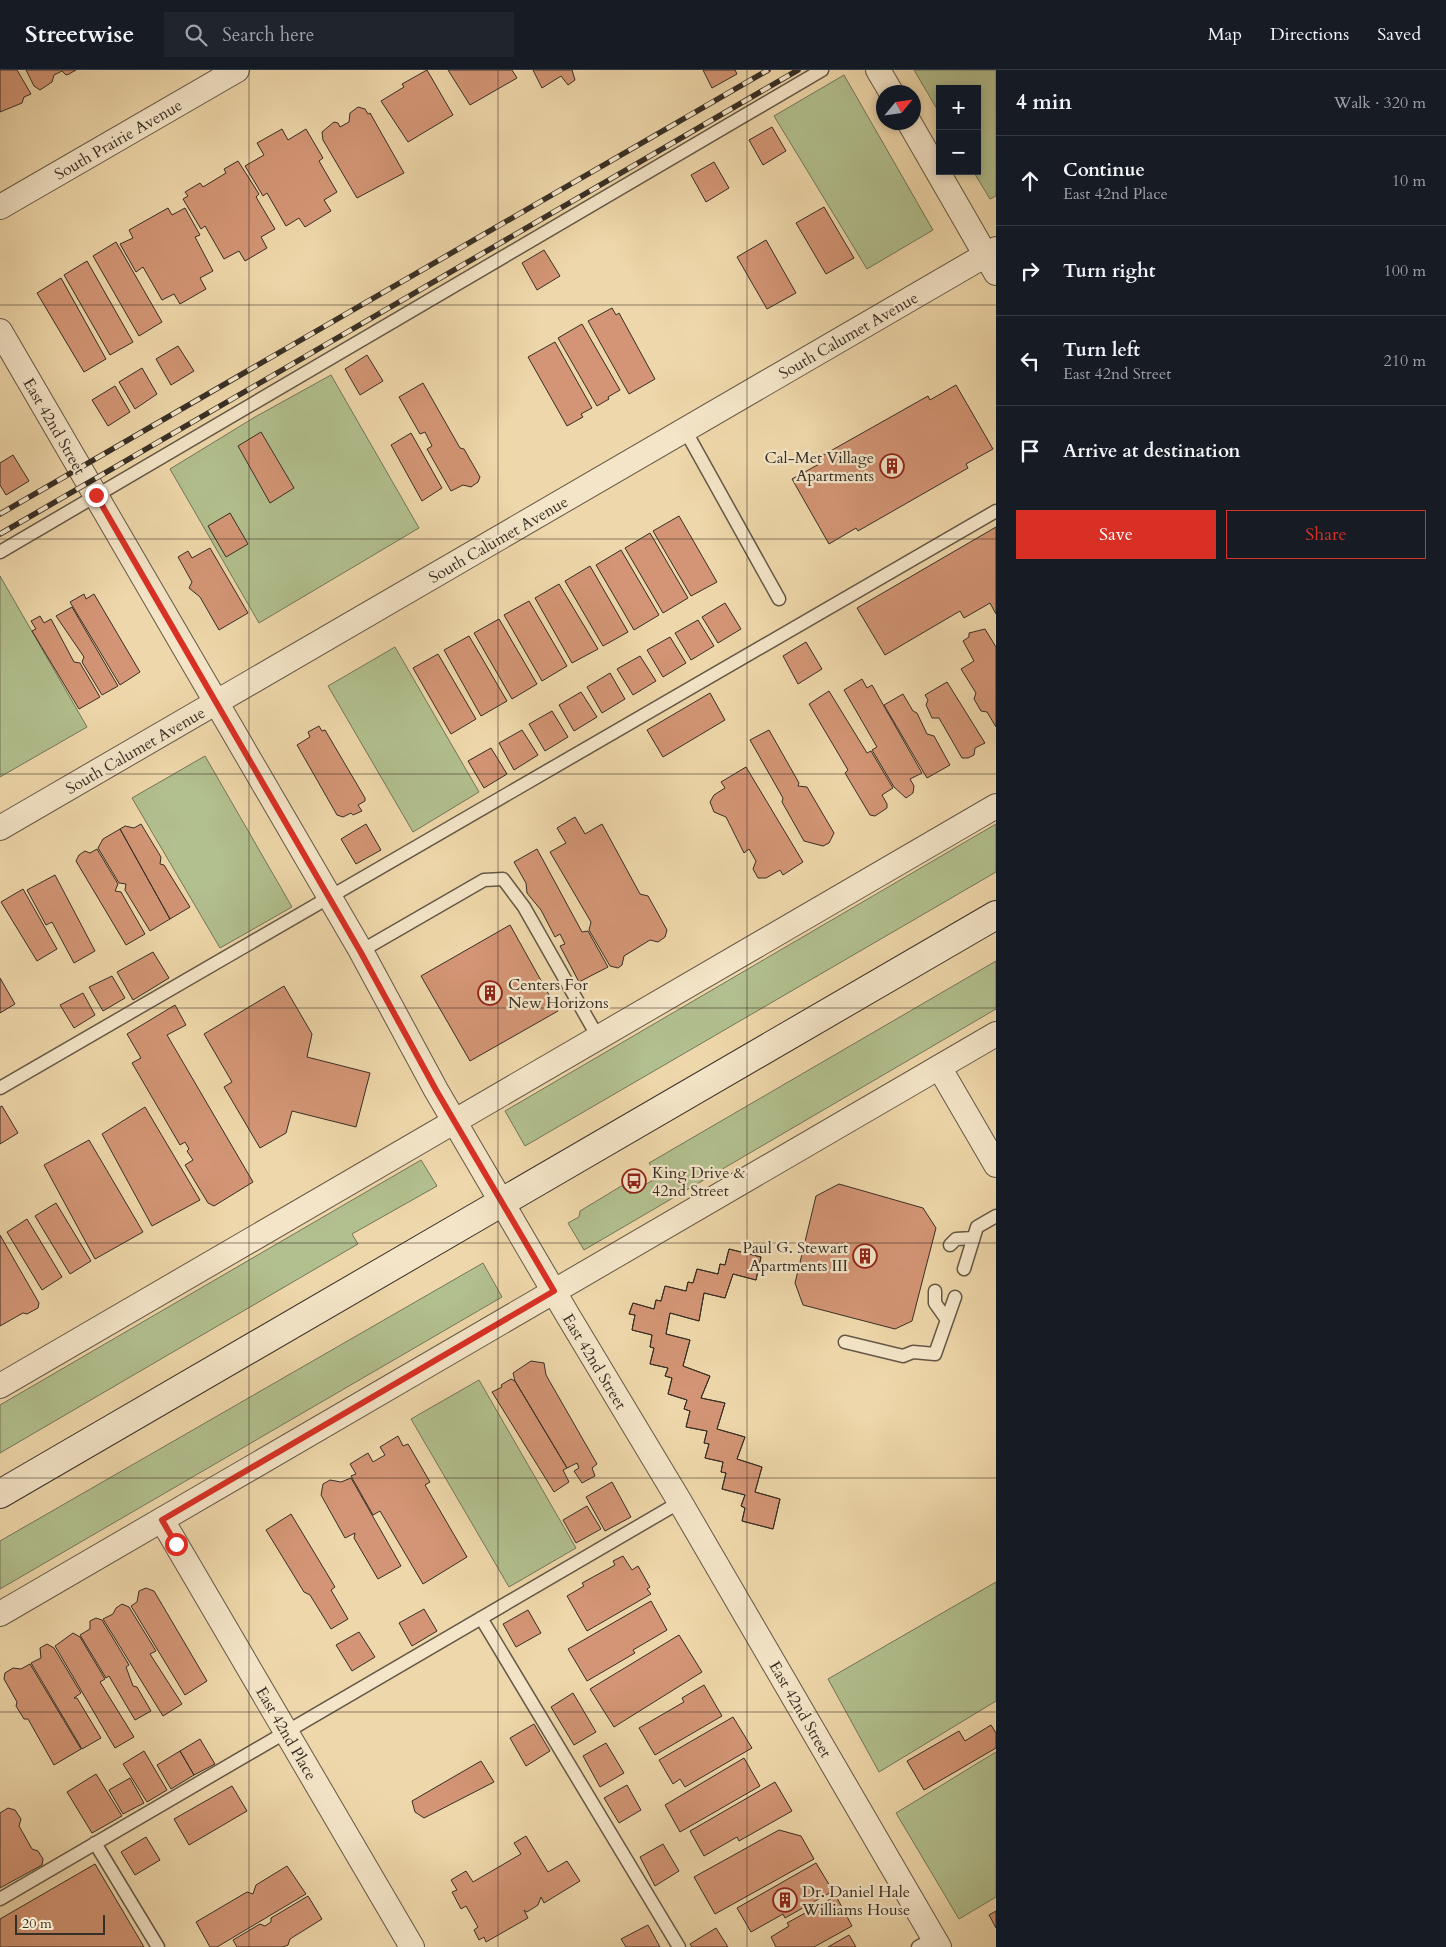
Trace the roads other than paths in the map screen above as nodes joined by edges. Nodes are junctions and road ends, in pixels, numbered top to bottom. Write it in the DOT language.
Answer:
graph roads {
  1 [pos="237,70"];
  2 [pos="822,70"];
  3 [pos="878,70"];
  4 [pos="887,85"];
  5 [pos="914,130"];
  6 [pos="0,207"];
  7 [pos="992,259"];
  8 [pos="0,331"];
  9 [pos="685,430"];
  10 [pos="96,495"];
  11 [pos="996,511"];
  12 [pos="0,552"];
  13 [pos="779,599"];
  14 [pos="216,703"];
  15 [pos="996,806"];
  16 [pos="0,828"];
  17 [pos="329,896"];
  18 [pos="996,915"];
  19 [pos="360,951"];
  20 [pos="996,1034"];
  21 [pos="599,1039"];
  22 [pos="939,1067"];
  23 [pos="0,1088"];
  24 [pos="454,1120"];
  25 [pos="996,1165"];
  26 [pos="502,1202"];
  27 [pos="996,1216"];
  28 [pos="973,1238"];
  29 [pos="950,1245"];
  30 [pos="964,1269"];
  31 [pos="554,1291"];
  32 [pos="935,1291"];
  33 [pos="955,1296"];
  34 [pos="947,1320"];
  35 [pos="845,1342"];
  36 [pos="0,1386"];
  37 [pos="0,1494"];
  38 [pos="680,1502"];
  39 [pos="162,1520"];
  40 [pos="0,1614"];
  41 [pos="481,1618"];
  42 [pos="286,1732"];
  43 [pos="95,1843"];
  44 [pos="0,1899"];
  45 [pos="930,1944"];
  46 [pos="158,1947"];
  47 [pos="412,1947"];
  48 [pos="679,1947"];
  1 -- 6 [label="street, South Prairie Avenue"];
  2 -- 10 [label="lane"];
  3 -- 4 [label="street"];
  5 -- 7 [label="street"];
  7 -- 9 [label="street, South Calumet Avenue"];
  8 -- 10 [label="street, East 42nd Street"];
  9 -- 13 [label="lane"];
  9 -- 14 [label="street, South Calumet Avenue"];
  10 -- 12 [label="lane"];
  10 -- 14 [label="street, East 42nd Street"];
  11 -- 17 [label="lane"];
  14 -- 16 [label="street, South Calumet Avenue"];
  14 -- 17 [label="street, East 42nd Street"];
  15 -- 21 [label="street"];
  17 -- 19 [label="street, East 42nd Street"];
  17 -- 23 [label="lane"];
  18 -- 26 [label="street"];
  19 -- 21 [label="lane"];
  19 -- 24 [label="street, East 42nd Street"];
  20 -- 22 [label="street"];
  21 -- 24 [label="street"];
  22 -- 25 [label="street"];
  22 -- 31 [label="street"];
  24 -- 26 [label="street, East 42nd Street"];
  24 -- 36 [label="street"];
  26 -- 31 [label="street, East 42nd Street"];
  26 -- 37 [label="street"];
  27 -- 28 [label="lane"];
  28 -- 29 [label="lane"];
  28 -- 30 [label="lane"];
  31 -- 38 [label="street, East 42nd Street"];
  31 -- 39 [label="street"];
  32 -- 34 [label="lane"];
  33 -- 34 [label="lane"];
  34 -- 35 [label="lane"];
  38 -- 41 [label="lane"];
  38 -- 45 [label="street, East 42nd Street"];
  39 -- 40 [label="street"];
  39 -- 42 [label="street, East 42nd Place"];
  41 -- 42 [label="lane"];
  41 -- 48 [label="lane"];
  42 -- 43 [label="lane"];
  42 -- 47 [label="street, East 42nd Place"];
  43 -- 44 [label="lane"];
  43 -- 46 [label="lane"];
}
